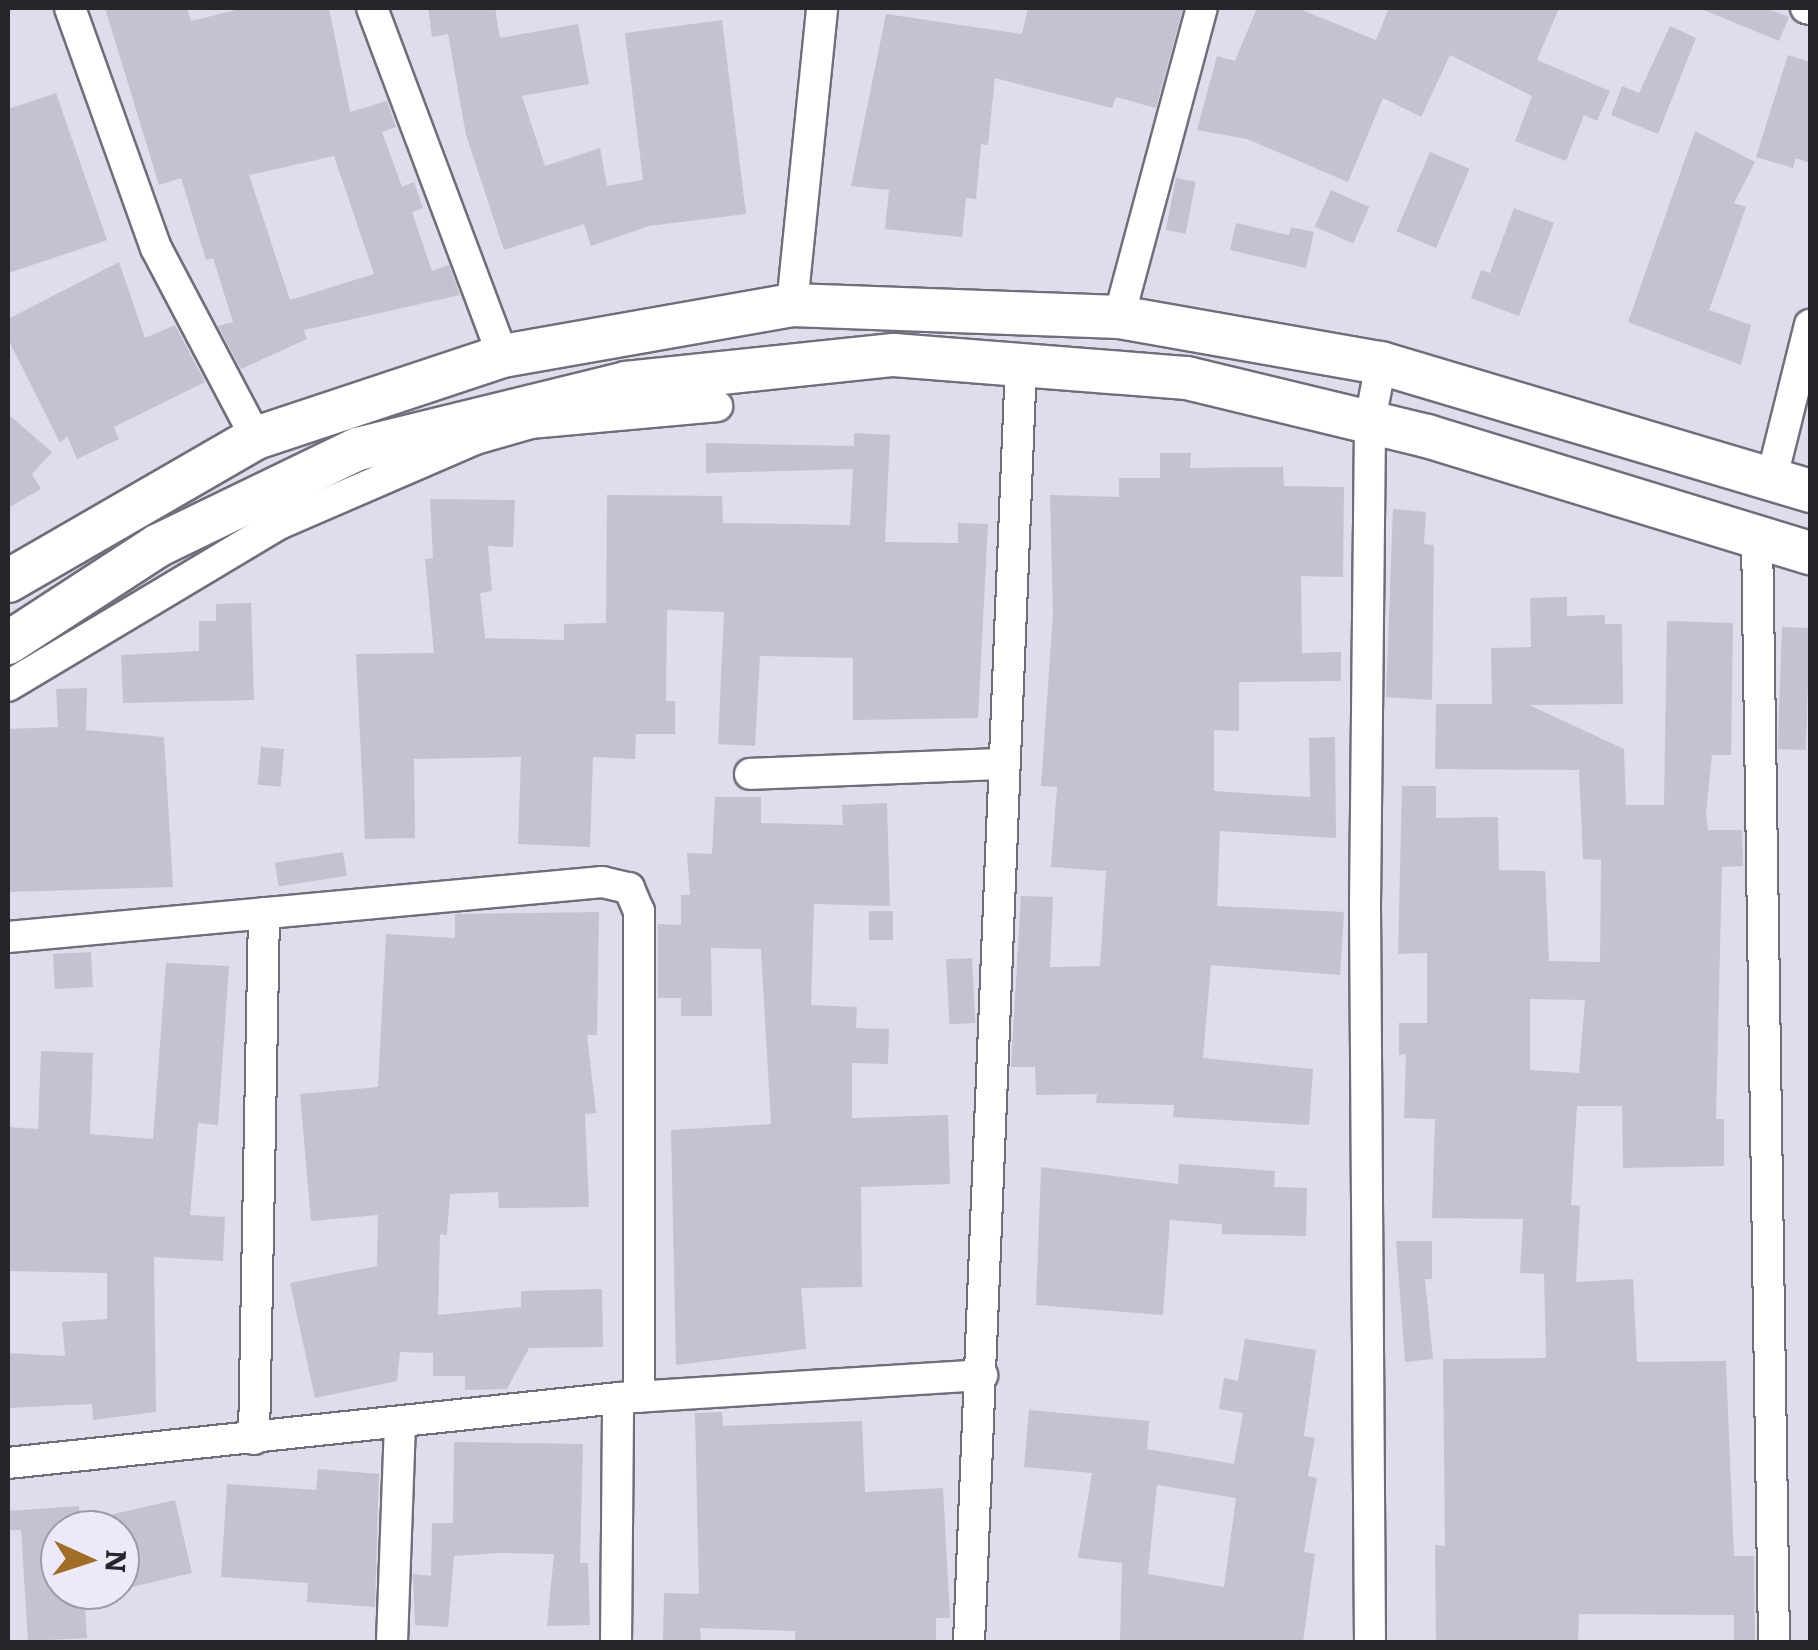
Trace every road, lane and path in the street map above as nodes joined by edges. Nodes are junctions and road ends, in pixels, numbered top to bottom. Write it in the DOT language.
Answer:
graph roads {
  1 [pos="70,8"];
  2 [pos="372,8"];
  3 [pos="822,8"];
  4 [pos="1202,8"];
  5 [pos="792,306"];
  6 [pos="1119,317"];
  7 [pos="1810,325"];
  8 [pos="503,356"];
  9 [pos="1381,363"];
  10 [pos="1021,364"];
  11 [pos="718,406"];
  12 [pos="1370,422"];
  13 [pos="256,438"];
  14 [pos="1790,486"];
  15 [pos="1757,536"];
  16 [pos="1810,553"];
  17 [pos="8,582"];
  18 [pos="8,643"];
  19 [pos="8,686"];
  20 [pos="1003,764"];
  21 [pos="750,774"];
  22 [pos="264,913"];
  23 [pos="8,937"];
  24 [pos="982,1375"];
  25 [pos="629,1398"];
  26 [pos="400,1427"];
  27 [pos="254,1440"];
  28 [pos="8,1463"];
  29 [pos="392,1642"];
  30 [pos="616,1642"];
  31 [pos="968,1642"];
  32 [pos="1370,1642"];
  33 [pos="1774,1642"];
  1 -- 13 [label="street"];
  2 -- 8 [label="street"];
  3 -- 5 [label="street"];
  4 -- 6 [label="street"];
  5 -- 6 [label="street"];
  5 -- 8 [label="street"];
  6 -- 9 [label="street"];
  7 -- 14 [label="street"];
  8 -- 13 [label="street"];
  9 -- 12 [label="street"];
  9 -- 14 [label="street"];
  10 -- 12 [label="street"];
  10 -- 18 [label="street"];
  10 -- 20 [label="street"];
  11 -- 19 [label="street"];
  12 -- 15 [label="street"];
  12 -- 32 [label="street"];
  13 -- 17 [label="street"];
  15 -- 16 [label="street"];
  15 -- 33 [label="street"];
  20 -- 21 [label="street"];
  20 -- 24 [label="street"];
  22 -- 23 [label="street"];
  22 -- 25 [label="street"];
  22 -- 27 [label="street"];
  24 -- 25 [label="street"];
  24 -- 31 [label="street"];
  25 -- 26 [label="street"];
  25 -- 30 [label="street"];
  26 -- 27 [label="street"];
  26 -- 29 [label="street"];
  27 -- 28 [label="street"];
}
